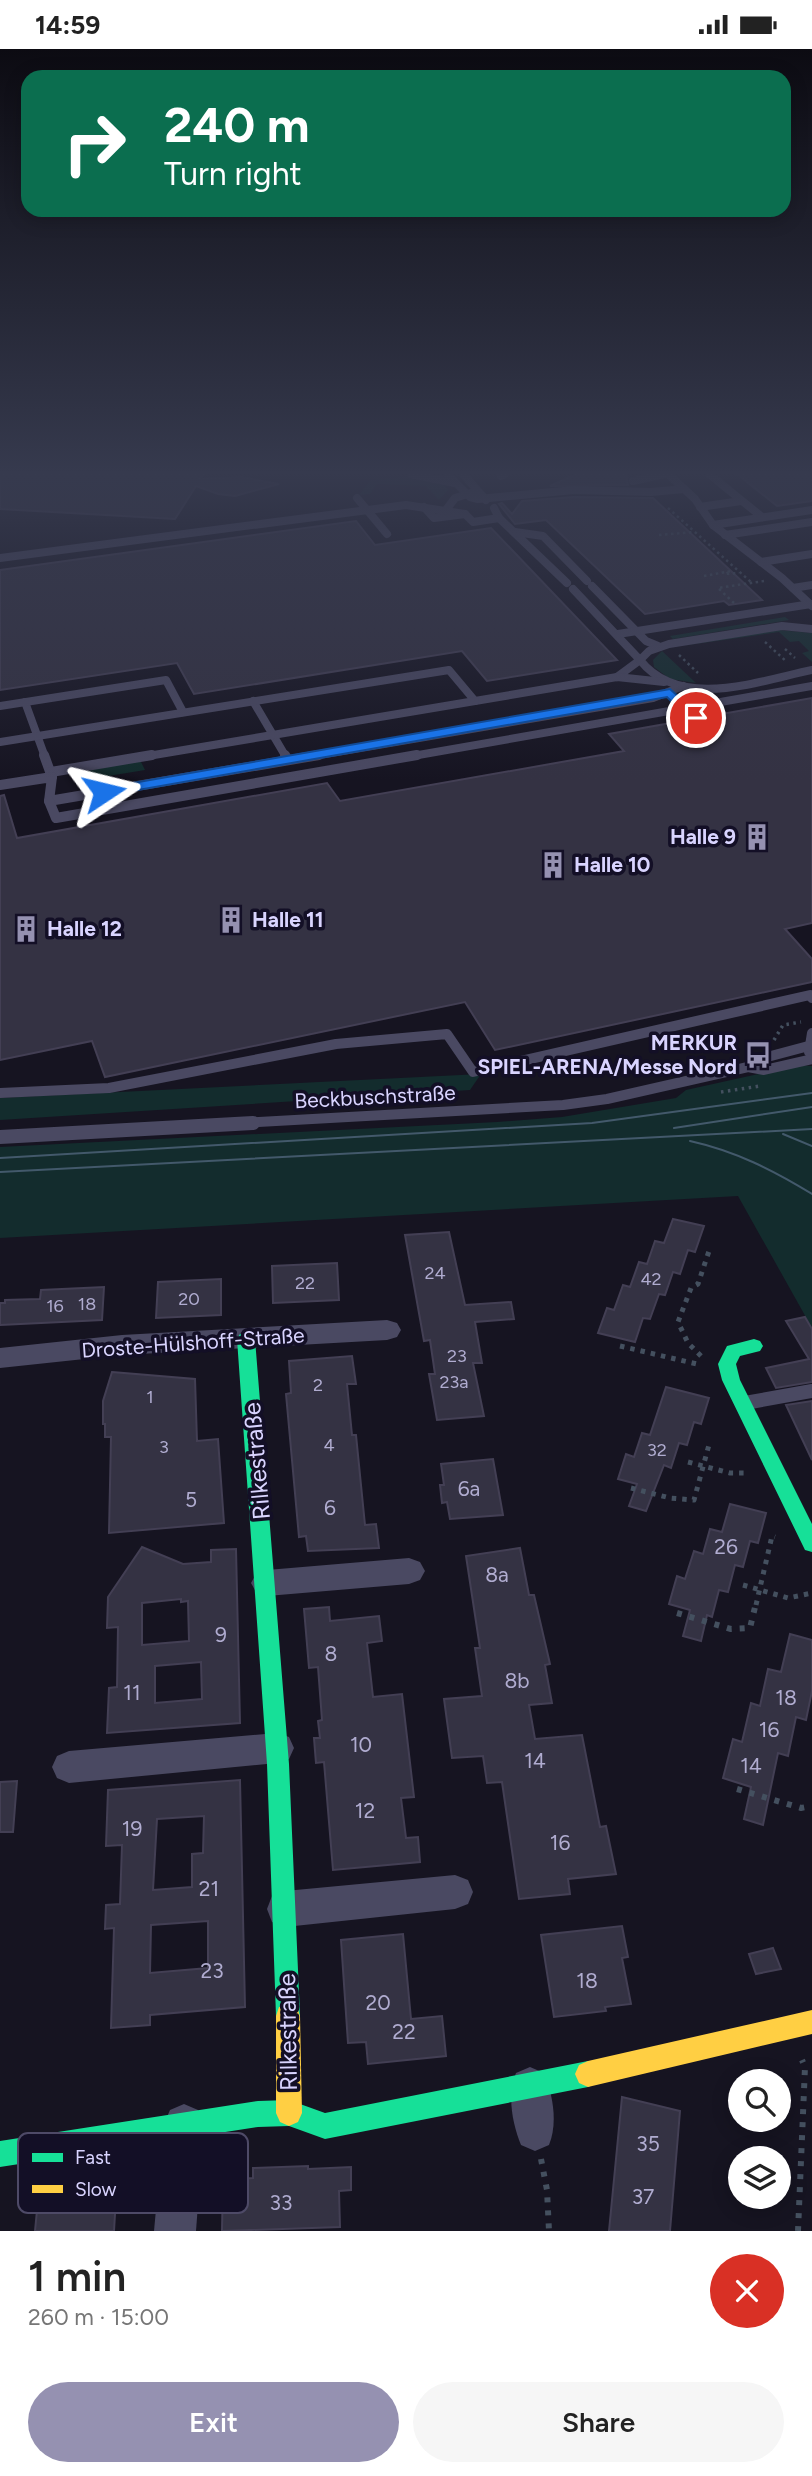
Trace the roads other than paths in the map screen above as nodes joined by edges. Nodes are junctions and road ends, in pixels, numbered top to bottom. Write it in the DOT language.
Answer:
graph roads {
  1 [pos="560,576"];
  2 [pos="582,576"];
  3 [pos="779,576"];
  4 [pos="812,585"];
  5 [pos="793,588"];
  6 [pos="811,605"];
  7 [pos="812,618"];
  8 [pos="802,627"];
  9 [pos="812,629"];
  10 [pos="636,631"];
  11 [pos="618,634"];
  12 [pos="658,646"];
  13 [pos="640,660"];
  14 [pos="812,670"];
  15 [pos="617,677"];
  16 [pos="664,682"];
  17 [pos="683,686"];
  18 [pos="812,686"];
  19 [pos="670,693"];
  20 [pos="253,701"];
  21 [pos="475,701"];
  22 [pos="25,702"];
  23 [pos="0,706"];
  24 [pos="685,708"];
  25 [pos="183,712"];
  26 [pos="696,718"];
  27 [pos="274,734"];
  28 [pos="38,736"];
  29 [pos="0,742"];
  30 [pos="288,760"];
  31 [pos="52,774"];
  32 [pos="0,785"];
  33 [pos="49,801"];
  34 [pos="812,998"];
  35 [pos="811,1047"];
  36 [pos="0,1093"];
  37 [pos="0,1137"];
  38 [pos="387,1330"];
  39 [pos="246,1339"];
  40 [pos="754,1346"];
  41 [pos="0,1358"];
  42 [pos="812,1391"];
  43 [pos="742,1404"];
  44 [pos="811,1542"];
  45 [pos="409,1571"];
  46 [pos="267,1583"];
  47 [pos="277,1748"];
  48 [pos="69,1767"];
  49 [pos="455,1892"];
  50 [pos="285,1909"];
  51 [pos="812,2022"];
  52 [pos="530,2087"];
  53 [pos="289,2113"];
  54 [pos="184,2124"];
  55 [pos="535,2131"];
  56 [pos="129,2133"];
  57 [pos="183,2133"];
  58 [pos="18,2151"];
  59 [pos="0,2154"];
  60 [pos="177,2213"];
  61 [pos="175,2231"];
  1 -- 11 [label="lane"];
  2 -- 10 [label="lane"];
  3 -- 5 [label="lane"];
  4 -- 5 [label="lane"];
  5 -- 6 [label="lane"];
  6 -- 10 [label="lane"];
  7 -- 8 [label="lane"];
  8 -- 9 [label="lane"];
  8 -- 12 [label="lane"];
  10 -- 11 [label="lane"];
  10 -- 12 [label="lane"];
  11 -- 13 [label="lane"];
  12 -- 13 [label="lane"];
  13 -- 15 [label="lane"];
  13 -- 16 [label="lane"];
  14 -- 17 [label="lane"];
  15 -- 16 [label="lane"];
  15 -- 21 [label="lane"];
  16 -- 17 [label="lane"];
  17 -- 19 [label="lane"];
  18 -- 24 [label="lane"];
  19 -- 24 [label="lane"];
  19 -- 30 [label="lane"];
  20 -- 21 [label="lane"];
  20 -- 25 [label="lane"];
  20 -- 27 [label="lane"];
  21 -- 27 [label="lane"];
  22 -- 23 [label="lane"];
  22 -- 25 [label="lane"];
  22 -- 28 [label="lane"];
  24 -- 26 [label="lane"];
  24 -- 33 [label="lane"];
  25 -- 28 [label="lane"];
  27 -- 30 [label="lane"];
  27 -- 31 [label="lane"];
  28 -- 29 [label="lane"];
  28 -- 31 [label="lane"];
  30 -- 33 [label="lane"];
  31 -- 32 [label="lane"];
  31 -- 33 [label="lane"];
  34 -- 36 [label="lane"];
  35 -- 37 [label="lane, Beckbuschstraße"];
  38 -- 39 [label="street, Droste-Hülshoff-Straße"];
  39 -- 41 [label="street, Droste-Hülshoff-Straße"];
  39 -- 46 [label="street, Rilkestraße"];
  40 -- 43 [label="street"];
  42 -- 43 [label="lane"];
  43 -- 44 [label="street"];
  45 -- 46 [label="street"];
  46 -- 47 [label="street, Rilkestraße"];
  47 -- 48 [label="street"];
  47 -- 50 [label="street, Rilkestraße"];
  49 -- 50 [label="street"];
  50 -- 53 [label="street, Rilkestraße"];
  51 -- 52 [label="street"];
  52 -- 53 [label="street"];
  52 -- 55 [label="street"];
  53 -- 54 [label="street"];
  54 -- 56 [label="street"];
  54 -- 57 [label="street"];
  58 -- 59 [label="street"];
  60 -- 61 [label="street"];
}
